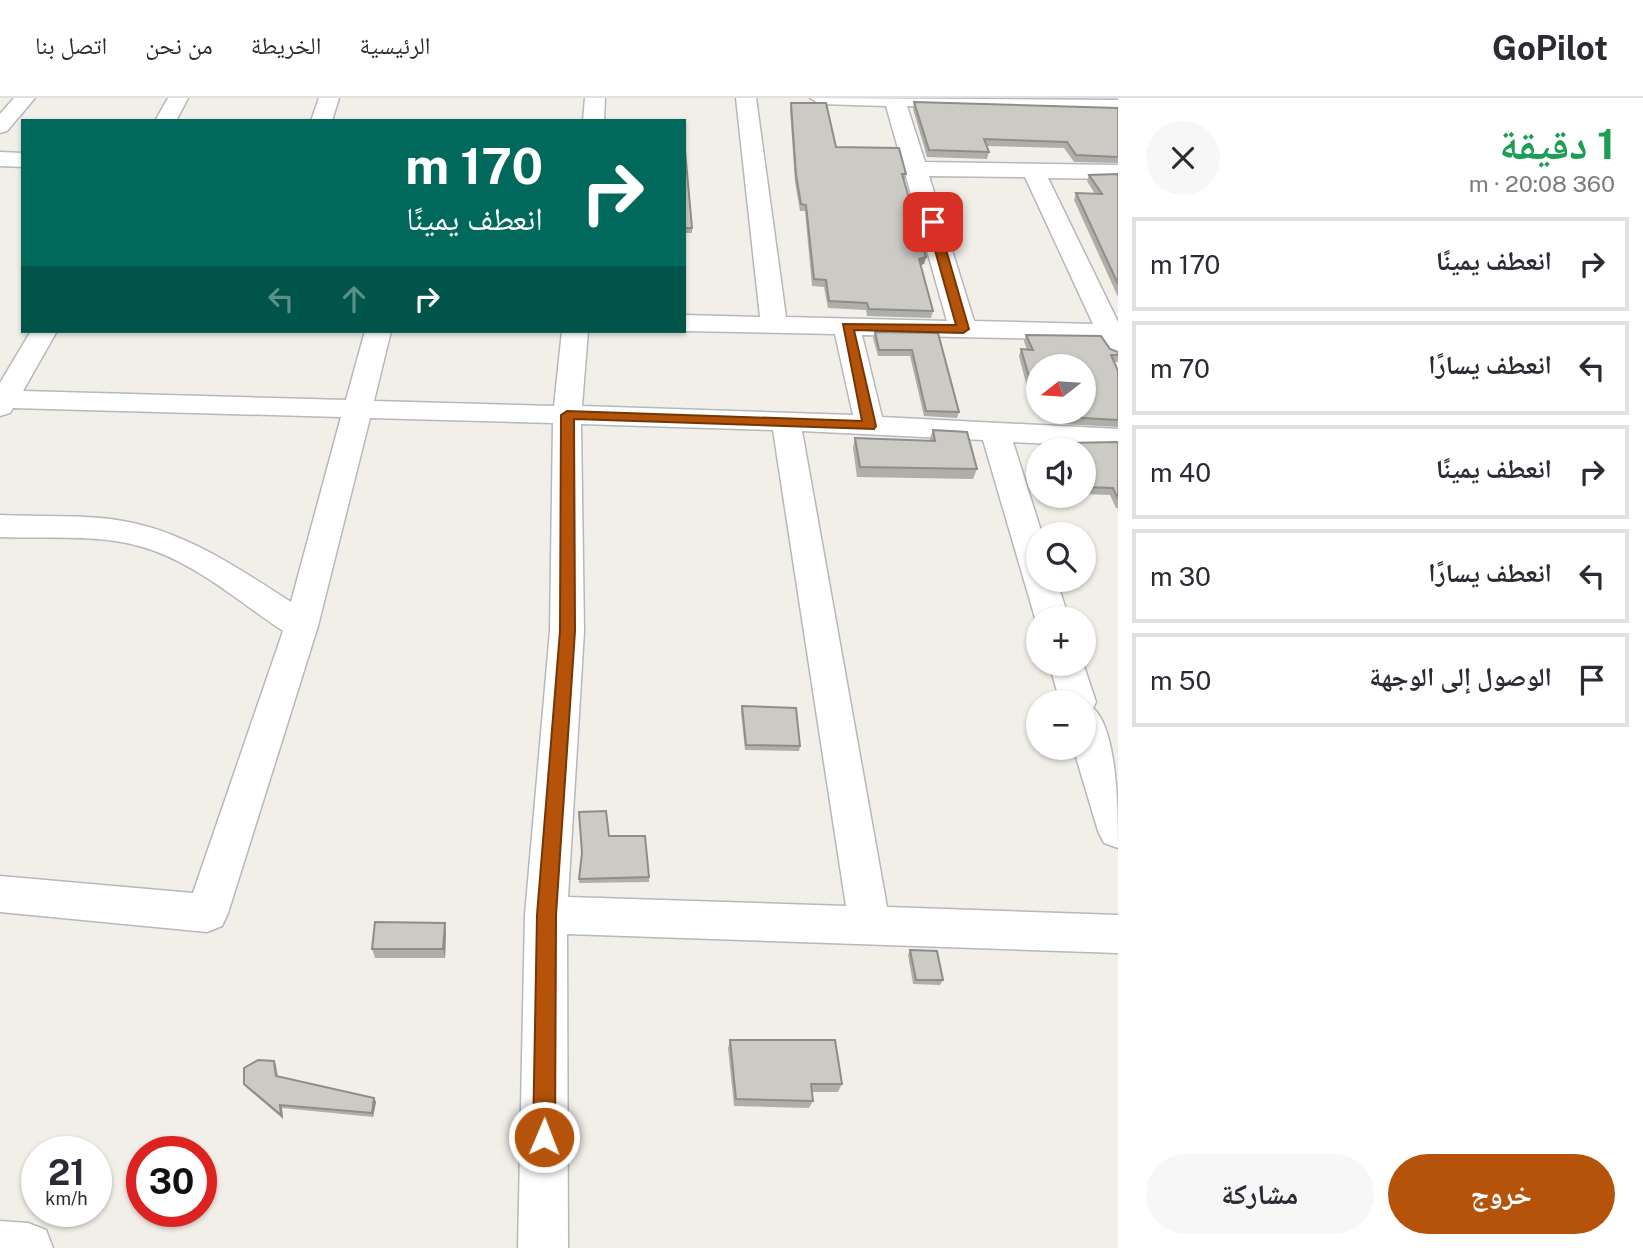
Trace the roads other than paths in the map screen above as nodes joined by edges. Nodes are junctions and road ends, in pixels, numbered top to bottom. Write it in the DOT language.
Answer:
graph roads {
  1 [pos="25,98"];
  2 [pos="178,98"];
  3 [pos="329,98"];
  4 [pos="596,98"];
  5 [pos="746,98"];
  6 [pos="820,98"];
  7 [pos="895,100"];
  8 [pos="1010,100"];
  9 [pos="1118,106"];
  10 [pos="166,119"];
  11 [pos="322,119"];
  12 [pos="593,119"];
  13 [pos="0,127"];
  14 [pos="0,159"];
  15 [pos="21,160"];
  16 [pos="917,169"];
  17 [pos="1033,170"];
  18 [pos="1118,172"];
  19 [pos="686,323"];
  20 [pos="774,325"];
  21 [pos="848,327"];
  22 [pos="963,329"];
  23 [pos="43,333"];
  24 [pos="377,333"];
  25 [pos="575,333"];
  26 [pos="1114,340"];
  27 [pos="2,401"];
  28 [pos="355,409"];
  29 [pos="567,415"];
  30 [pos="786,421"];
  31 [pos="870,426"];
  32 [pos="995,432"];
  33 [pos="1118,438"];
  34 [pos="0,526"];
  35 [pos="1026,532"];
  36 [pos="301,626"];
  37 [pos="1096,760"];
  38 [pos="1118,831"];
  39 [pos="0,894"];
  40 [pos="546,915"];
  41 [pos="869,924"];
  42 [pos="1118,934"];
  43 [pos="0,1246"];
  44 [pos="28,1248"];
  45 [pos="543,1248"];
  1 -- 13 [label="street"];
  2 -- 10 [label="street"];
  3 -- 11 [label="street"];
  4 -- 12 [label="street"];
  5 -- 20 [label="street"];
  6 -- 7 [label="street"];
  7 -- 8 [label="street"];
  7 -- 16 [label="street"];
  8 -- 9 [label="street"];
  14 -- 15 [label="street"];
  16 -- 17 [label="street"];
  16 -- 22 [label="street"];
  17 -- 18 [label="street"];
  17 -- 26 [label="street"];
  19 -- 20 [label="street"];
  20 -- 21 [label="street"];
  21 -- 22 [label="street"];
  21 -- 31 [label="street"];
  22 -- 26 [label="street"];
  23 -- 27 [label="street"];
  24 -- 28 [label="street"];
  25 -- 29 [label="street"];
  27 -- 28 [label="street"];
  28 -- 29 [label="street"];
  28 -- 36 [label="street"];
  29 -- 30 [label="street"];
  29 -- 40 [label="street"];
  30 -- 31 [label="street"];
  30 -- 41 [label="street"];
  31 -- 32 [label="street"];
  32 -- 33 [label="street"];
  32 -- 35 [label="street"];
  34 -- 36 [label="street"];
  36 -- 39 [label="street"];
  37 -- 38 [label="street"];
  40 -- 41 [label="street"];
  40 -- 45 [label="street"];
  41 -- 42 [label="street"];
  43 -- 44 [label="street"];
}
